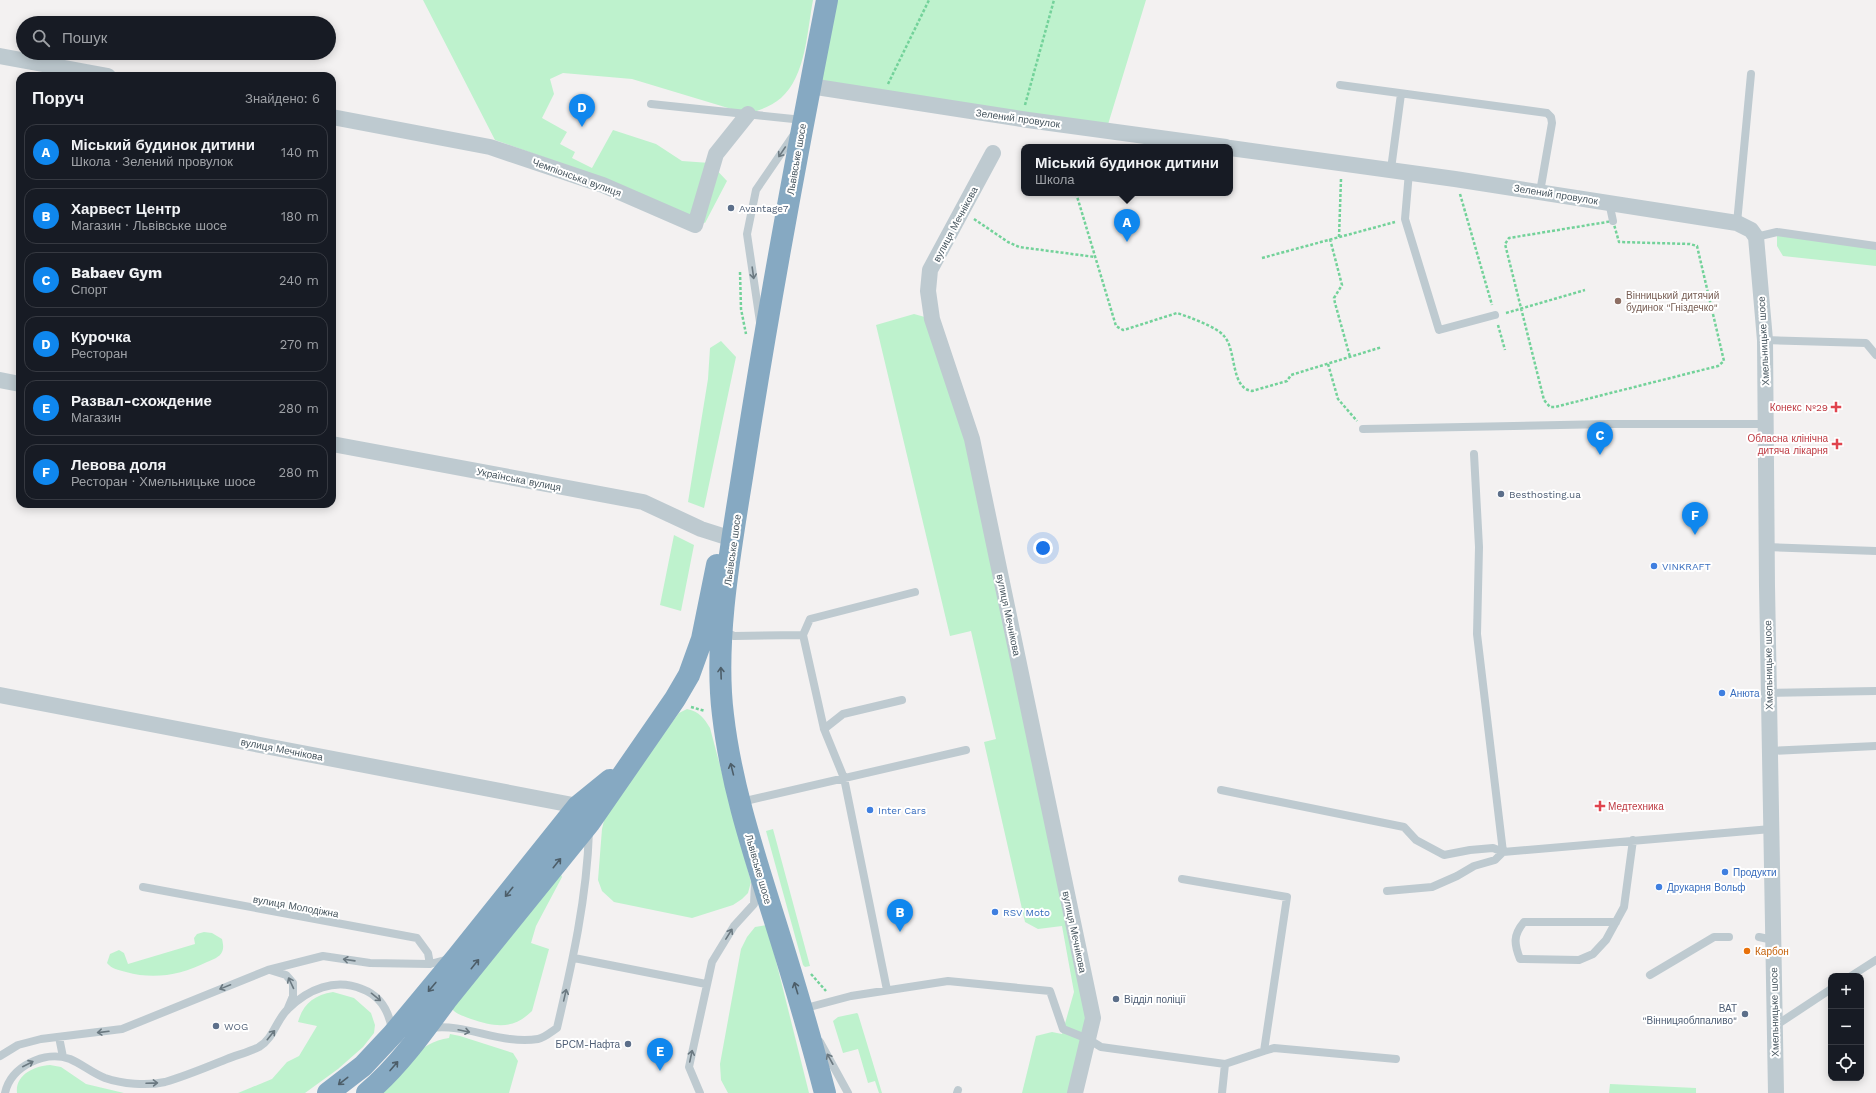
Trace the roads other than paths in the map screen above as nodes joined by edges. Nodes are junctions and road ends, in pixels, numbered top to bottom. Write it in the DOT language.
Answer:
graph roads {
  1 [pos="827,0"];
  2 [pos="0,56"];
  3 [pos="16,59"];
  4 [pos="22,60"];
  5 [pos="86,72"];
  6 [pos="1751,74"];
  7 [pos="1340,85"];
  8 [pos="810,86"];
  9 [pos="1401,94"];
  10 [pos="651,104"];
  11 [pos="748,114"];
  12 [pos="336,118"];
  13 [pos="804,120"];
  14 [pos="1204,144"];
  15 [pos="1233,148"];
  16 [pos="993,154"];
  17 [pos="1391,170"];
  18 [pos="1409,172"];
  19 [pos="1540,192"];
  20 [pos="1609,202"];
  21 [pos="1613,221"];
  22 [pos="1737,223"];
  23 [pos="1756,236"];
  24 [pos="1876,246"];
  25 [pos="1496,315"];
  26 [pos="1765,340"];
  27 [pos="763,342"];
  28 [pos="1876,355"];
  29 [pos="0,380"];
  30 [pos="16,383"];
  31 [pos="1766,424"];
  32 [pos="1364,428"];
  33 [pos="336,445"];
  34 [pos="1474,454"];
  35 [pos="740,492"];
  36 [pos="723,536"];
  37 [pos="1766,547"];
  38 [pos="1876,551"];
  39 [pos="915,592"];
  40 [pos="722,631"];
  41 [pos="802,635"];
  42 [pos="1876,690"];
  43 [pos="1769,693"];
  44 [pos="0,695"];
  45 [pos="902,700"];
  46 [pos="824,729"];
  47 [pos="1876,746"];
  48 [pos="966,750"];
  49 [pos="1770,751"];
  50 [pos="844,778"];
  51 [pos="1221,790"];
  52 [pos="740,802"];
  53 [pos="578,810"];
  54 [pos="1771,829"];
  55 [pos="1633,840"];
  56 [pos="1503,852"];
  57 [pos="757,863"];
  58 [pos="1182,879"];
  59 [pos="143,887"];
  60 [pos="1387,891"];
  61 [pos="1616,922"];
  62 [pos="1729,937"];
  63 [pos="457,957"];
  64 [pos="574,958"];
  65 [pos="1876,960"];
  66 [pos="430,964"];
  67 [pos="268,970"];
  68 [pos="1856,973"];
  69 [pos="1650,975"];
  70 [pos="706,984"];
  71 [pos="887,990"];
  72 [pos="1828,991"];
  73 [pos="287,1009"];
  74 [pos="802,1009"];
  75 [pos="1775,1026"];
  76 [pos="426,1029"];
  77 [pos="393,1034"];
  78 [pos="59,1037"];
  79 [pos="1088,1039"];
  80 [pos="1264,1051"];
  81 [pos="0,1056"];
  82 [pos="63,1057"];
  83 [pos="1396,1059"];
  84 [pos="1225,1064"];
  85 [pos="5,1093"];
  86 [pos="328,1093"];
  87 [pos="367,1093"];
  88 [pos="700,1093"];
  89 [pos="825,1093"];
  90 [pos="848,1093"];
  91 [pos="1075,1093"];
  92 [pos="1222,1093"];
  93 [pos="1776,1093"];
  1 -- 8 [label="highway, Львівське шосе"];
  2 -- 3 [label="street"];
  4 -- 5 [label="street"];
  6 -- 22 [label="lane"];
  7 -- 9 [label="lane"];
  8 -- 13 [label="highway, Львівське шосе"];
  8 -- 14 [label="street, Зелений провулок"];
  9 -- 17 [label="lane"];
  9 -- 19 [label="lane"];
  10 -- 11 [label="lane"];
  11 -- 12 [label="street, Чемпіонська вулиця"];
  11 -- 13 [label="lane"];
  13 -- 27 [label="highway, Львівське шосе"];
  13 -- 27 [label="lane, one-way"];
  15 -- 17 [label="street, Зелений провулок"];
  16 -- 79 [label="street, вулиця Мечнікова"];
  17 -- 18 [label="street, Зелений провулок"];
  18 -- 19 [label="street, Зелений провулок"];
  18 -- 25 [label="lane"];
  19 -- 20 [label="street, Зелений провулок"];
  20 -- 21 [label="lane"];
  20 -- 22 [label="street, Зелений провулок"];
  22 -- 23 [label="street, Зелений провулок"];
  23 -- 24 [label="lane"];
  23 -- 26 [label="street, Хмельницьке шосе"];
  26 -- 28 [label="lane"];
  26 -- 31 [label="street, Хмельницьке шосе"];
  27 -- 35 [label="highway, Львівське шосе"];
  29 -- 30 [label="street"];
  31 -- 32 [label="lane"];
  31 -- 37 [label="street, Хмельницьке шосе"];
  33 -- 36 [label="street, Українська вулиця"];
  34 -- 56 [label="lane"];
  35 -- 36 [label="highway"];
  35 -- 40 [label="highway, Львівське шосе"];
  36 -- 53 [label="highway"];
  37 -- 38 [label="lane"];
  37 -- 43 [label="street, Хмельницьке шосе"];
  39 -- 41 [label="lane"];
  40 -- 41 [label="lane"];
  52 -- 40 [label="highway, Львівське шосе, one-way"];
  41 -- 46 [label="lane"];
  42 -- 43 [label="lane"];
  43 -- 49 [label="street, Хмельницьке шосе"];
  44 -- 53 [label="street, вулиця Мечнікова"];
  45 -- 46 [label="lane"];
  46 -- 50 [label="lane"];
  47 -- 49 [label="lane"];
  48 -- 50 [label="lane"];
  49 -- 54 [label="street, Хмельницьке шосе"];
  50 -- 52 [label="lane"];
  50 -- 71 [label="lane"];
  51 -- 56 [label="lane"];
  52 -- 57 [label="highway, Львівське шосе"];
  53 -- 63 [label="highway, one-way"];
  53 -- 64 [label="lane"];
  76 -- 53 [label="highway, one-way"];
  54 -- 55 [label="lane"];
  54 -- 75 [label="street, Хмельницьке шосе"];
  55 -- 56 [label="lane"];
  55 -- 61 [label="lane"];
  56 -- 60 [label="lane"];
  70 -- 57 [label="lane, one-way"];
  74 -- 57 [label="highway, Львівське шосе, one-way"];
  58 -- 80 [label="lane"];
  59 -- 66 [label="lane, вулиця Молодіжна"];
  61 -- 61 [label="lane"];
  62 -- 69 [label="lane"];
  63 -- 66 [label="lane"];
  63 -- 77 [label="highway, one-way"];
  64 -- 70 [label="lane"];
  76 -- 64 [label="lane, one-way"];
  65 -- 68 [label="lane"];
  66 -- 67 [label="lane, one-way"];
  73 -- 67 [label="lane, one-way"];
  67 -- 78 [label="lane, one-way"];
  88 -- 70 [label="lane, one-way"];
  71 -- 74 [label="lane"];
  71 -- 79 [label="lane"];
  72 -- 75 [label="lane"];
  73 -- 77 [label="lane, one-way"];
  82 -- 73 [label="lane, one-way"];
  74 -- 89 [label="highway, Львівське шосе"];
  90 -- 74 [label="lane, one-way"];
  75 -- 93 [label="street, Хмельницьке шосе"];
  87 -- 76 [label="highway, one-way"];
  77 -- 86 [label="highway, one-way"];
  78 -- 81 [label="lane"];
  78 -- 82 [label="lane"];
  79 -- 84 [label="lane"];
  79 -- 91 [label="street, вулиця Мечнікова"];
  80 -- 83 [label="lane"];
  80 -- 84 [label="lane"];
  85 -- 82 [label="lane, one-way"];
  84 -- 92 [label="lane"];
}
